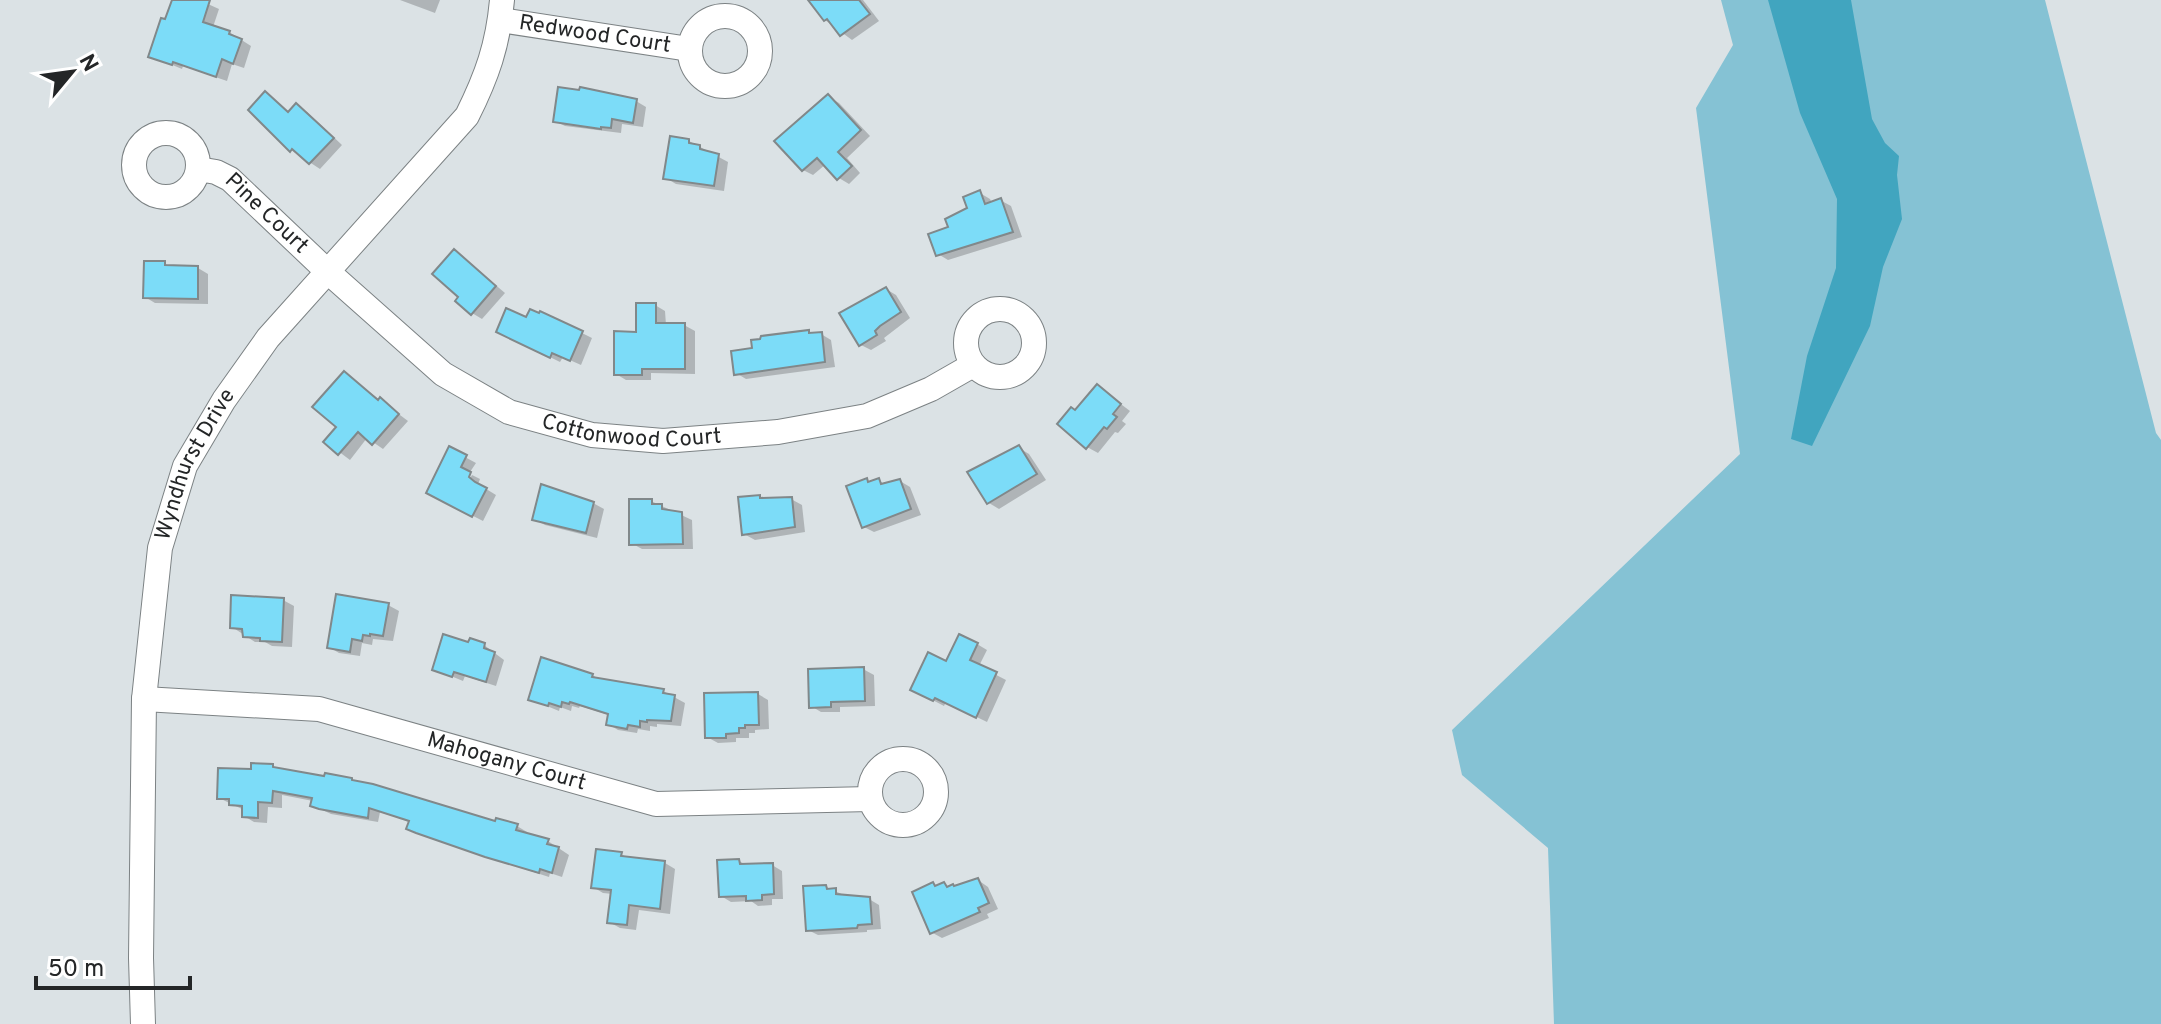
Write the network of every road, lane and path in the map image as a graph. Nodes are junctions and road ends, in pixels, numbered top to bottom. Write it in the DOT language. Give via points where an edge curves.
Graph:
graph roads {
  1 [pos="501,10"];
  2 [pos="689,49"];
  3 [pos="198,169"];
  4 [pos="327,271"];
  5 [pos="973,365"];
  6 [pos="144,699"];
  7 [pos="870,799"];
  8 [pos="143,1024"];
  1 -- 2 [label="street, Redwood Court"];
  1 -- 4 [label="street, Wyndhurst Drive" via="487,75 467,116"];
  3 -- 4 [label="street, Pine Court" via="230,179"];
  4 -- 5 [label="street, Cottonwood Court" via="443,374 509,412 592,435 663,441 837,422 867,416"];
  4 -- 6 [label="street, Wyndhurst Drive" via="268,338 185,466 160,548"];
  6 -- 7 [label="street, Mahogany Court" via="319,709 656,804"];
  6 -- 8 [label="street, Wyndhurst Drive"];
}
